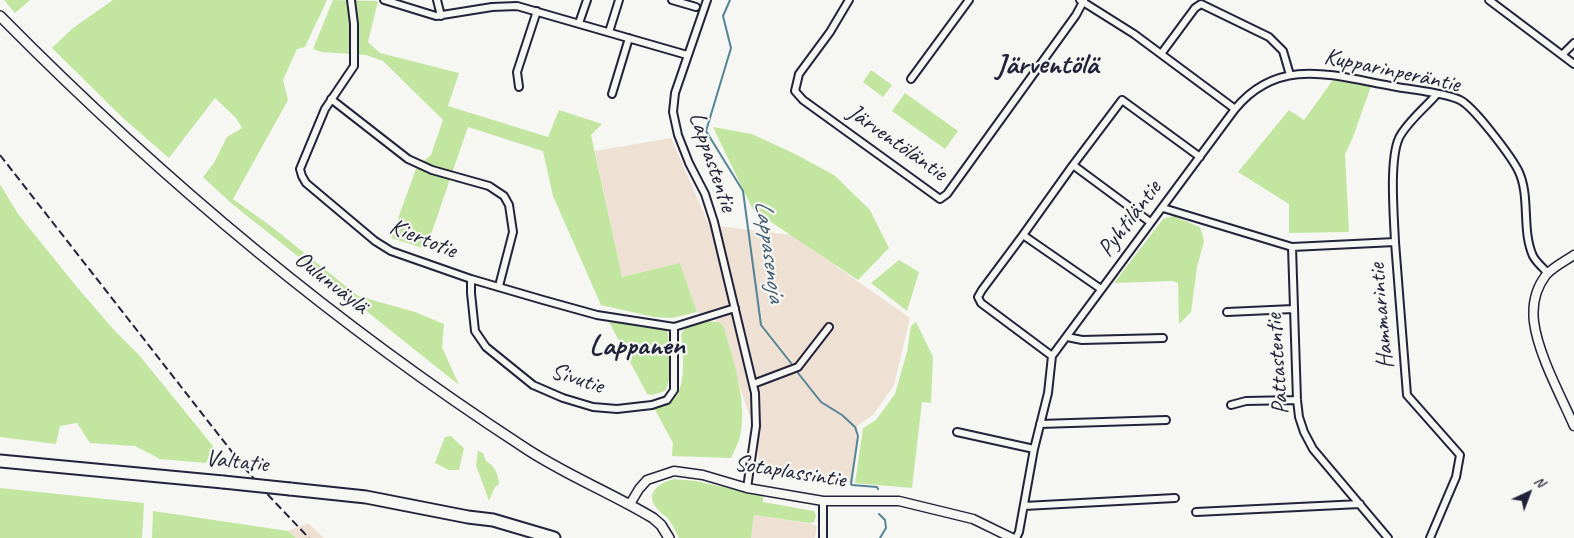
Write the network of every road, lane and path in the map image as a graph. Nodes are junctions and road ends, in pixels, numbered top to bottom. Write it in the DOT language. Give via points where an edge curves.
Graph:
graph roads {
  1 [pos="351,0"];
  2 [pos="384,0"];
  3 [pos="437,0"];
  4 [pos="587,0"];
  5 [pos="619,0"];
  6 [pos="672,0"];
  7 [pos="708,0"];
  8 [pos="849,0"];
  9 [pos="969,0"];
  10 [pos="1489,0"];
  11 [pos="1082,1"];
  12 [pos="518,3"];
  13 [pos="696,7"];
  14 [pos="537,11"];
  15 [pos="0,16"];
  16 [pos="441,16"];
  17 [pos="580,23"];
  18 [pos="609,32"];
  19 [pos="629,38"];
  20 [pos="1574,43"];
  21 [pos="1161,54"];
  22 [pos="687,55"];
  23 [pos="1562,55"];
  24 [pos="1574,64"];
  25 [pos="1290,75"];
  26 [pos="911,79"];
  27 [pos="519,87"];
  28 [pos="612,94"];
  29 [pos="1437,94"];
  30 [pos="331,100"];
  31 [pos="1235,109"];
  32 [pos="1200,157"];
  33 [pos="1073,165"];
  34 [pos="1163,208"];
  35 [pos="1150,222"];
  36 [pos="1023,234"];
  37 [pos="1394,242"];
  38 [pos="1292,247"];
  39 [pos="1574,255"];
  40 [pos="1548,273"];
  41 [pos="471,279"];
  42 [pos="499,286"];
  43 [pos="1101,289"];
  44 [pos="735,308"];
  45 [pos="1293,309"];
  46 [pos="1227,312"];
  47 [pos="674,327"];
  48 [pos="829,327"];
  49 [pos="1067,337"];
  50 [pos="1163,338"];
  51 [pos="1052,356"];
  52 [pos="753,384"];
  53 [pos="1297,400"];
  54 [pos="1231,405"];
  55 [pos="1166,420"];
  56 [pos="1040,424"];
  57 [pos="1574,426"];
  58 [pos="957,432"];
  59 [pos="1034,449"];
  60 [pos="0,461"];
  61 [pos="747,488"];
  62 [pos="1175,498"];
  63 [pos="823,501"];
  64 [pos="630,504"];
  65 [pos="1360,504"];
  66 [pos="1024,506"];
  67 [pos="1196,512"];
  68 [pos="468,517"];
  69 [pos="527,538"];
  70 [pos="554,538"];
  71 [pos="669,538"];
  72 [pos="823,538"];
  73 [pos="1012,538"];
  74 [pos="1016,538"];
  75 [pos="1388,538"];
  76 [pos="1430,538"];
  1 -- 30 [label="street, Kiertotie" via="354,66"];
  2 -- 16 [label="street"];
  3 -- 16 [label="street"];
  4 -- 17 [label="street"];
  5 -- 18 [label="street"];
  6 -- 13 [label="street"];
  7 -- 22 [label="street, Lappastentie"];
  8 -- 11 [label="street, Järventöläntie" via="799,74 795,90 803,100 940,199 947,194 1079,11"];
  9 -- 26 [label="street"];
  10 -- 23 [label="street"];
  11 -- 21 [label="street"];
  12 -- 14 [label="street"];
  12 -- 16 [label="street"];
  14 -- 17 [label="street"];
  14 -- 27 [label="street" via="517,72"];
  15 -- 64 [label="main road, Oulunväylä" via="95,109 188,192 364,335 524,448"];
  17 -- 18 [label="street"];
  18 -- 19 [label="street"];
  19 -- 22 [label="street"];
  19 -- 28 [label="street"];
  20 -- 23 [label="street"];
  21 -- 25 [label="street" via="1201,4 1269,37 1282,51"];
  21 -- 31 [label="street"];
  22 -- 44 [label="street, Lappastentie" via="674,93 678,135 705,194"];
  23 -- 24 [label="street"];
  25 -- 29 [label="street, Kupparinperäntie" via="1335,76"];
  25 -- 31 [label="street, Kupparinperäntie" via="1268,81 1244,98"];
  29 -- 37 [label="street" via="1399,138 1395,150"];
  29 -- 40 [label="street, Kupparinperäntie" via="1461,100 1479,117 1518,170 1530,245 1534,257"];
  30 -- 41 [label="street, Kiertotie" via="300,169 306,183 383,247"];
  30 -- 42 [label="street" via="408,159 432,170 489,186 504,196 509,205 513,232"];
  31 -- 32 [label="street, Pyhtiläntie"];
  32 -- 33 [label="street" via="1122,100"];
  32 -- 34 [label="street, Pyhtiläntie"];
  33 -- 35 [label="street"];
  33 -- 36 [label="street"];
  34 -- 35 [label="street, Pyhtiläntie"];
  34 -- 38 [label="street, Hammarintie"];
  35 -- 43 [label="street, Pyhtiläntie"];
  36 -- 43 [label="street"];
  36 -- 51 [label="street" via="978,297 981,303"];
  37 -- 38 [label="street, Hammarintie"];
  37 -- 76 [label="street, Hammarintie" via="1407,395 1460,455 1456,477"];
  38 -- 45 [label="street, Pattastentie"];
  39 -- 40 [label="street"];
  40 -- 57 [label="street" via="1535,299 1534,322 1542,352"];
  41 -- 42 [label="street, Kiertotie"];
  41 -- 47 [label="street, Sivutie" via="475,330 486,347 533,384 593,407 617,410 667,400 674,390"];
  42 -- 47 [label="street, Kiertotie" via="598,316"];
  43 -- 49 [label="street, Pyhtiläntie"];
  44 -- 47 [label="street, Kiertotie"];
  44 -- 52 [label="street, Lappastentie"];
  45 -- 46 [label="street"];
  45 -- 53 [label="street, Pattastentie"];
  48 -- 52 [label="street" via="798,366"];
  49 -- 50 [label="street" via="1082,340"];
  49 -- 51 [label="street, Pyhtiläntie"];
  51 -- 56 [label="street"];
  52 -- 61 [label="street, Lappastentie" via="756,426"];
  53 -- 54 [label="street" via="1246,401"];
  53 -- 65 [label="street, Pattastentie" via="1299,417 1313,450"];
  55 -- 56 [label="street"];
  56 -- 59 [label="street"];
  58 -- 59 [label="street"];
  59 -- 66 [label="street"];
  60 -- 68 [label="highway, Valtatie, bridge" via="382,500"];
  61 -- 63 [label="street, Sotaplassintie"];
  61 -- 64 [label="street, Sotaplassintie" via="703,475 674,471 647,480"];
  62 -- 66 [label="street"];
  63 -- 72 [label="street"];
  63 -- 73 [label="street, Sotaplassintie" via="899,501 925,506 972,518"];
  64 -- 71 [label="main road, Oulunväylä" via="653,518"];
  65 -- 67 [label="street"];
  65 -- 75 [label="street, Pattastentie"];
  66 -- 74 [label="street"];
  68 -- 69 [label="highway, Valtatie"];
  68 -- 70 [label="highway, Valtatie" via="493,520"];
}
